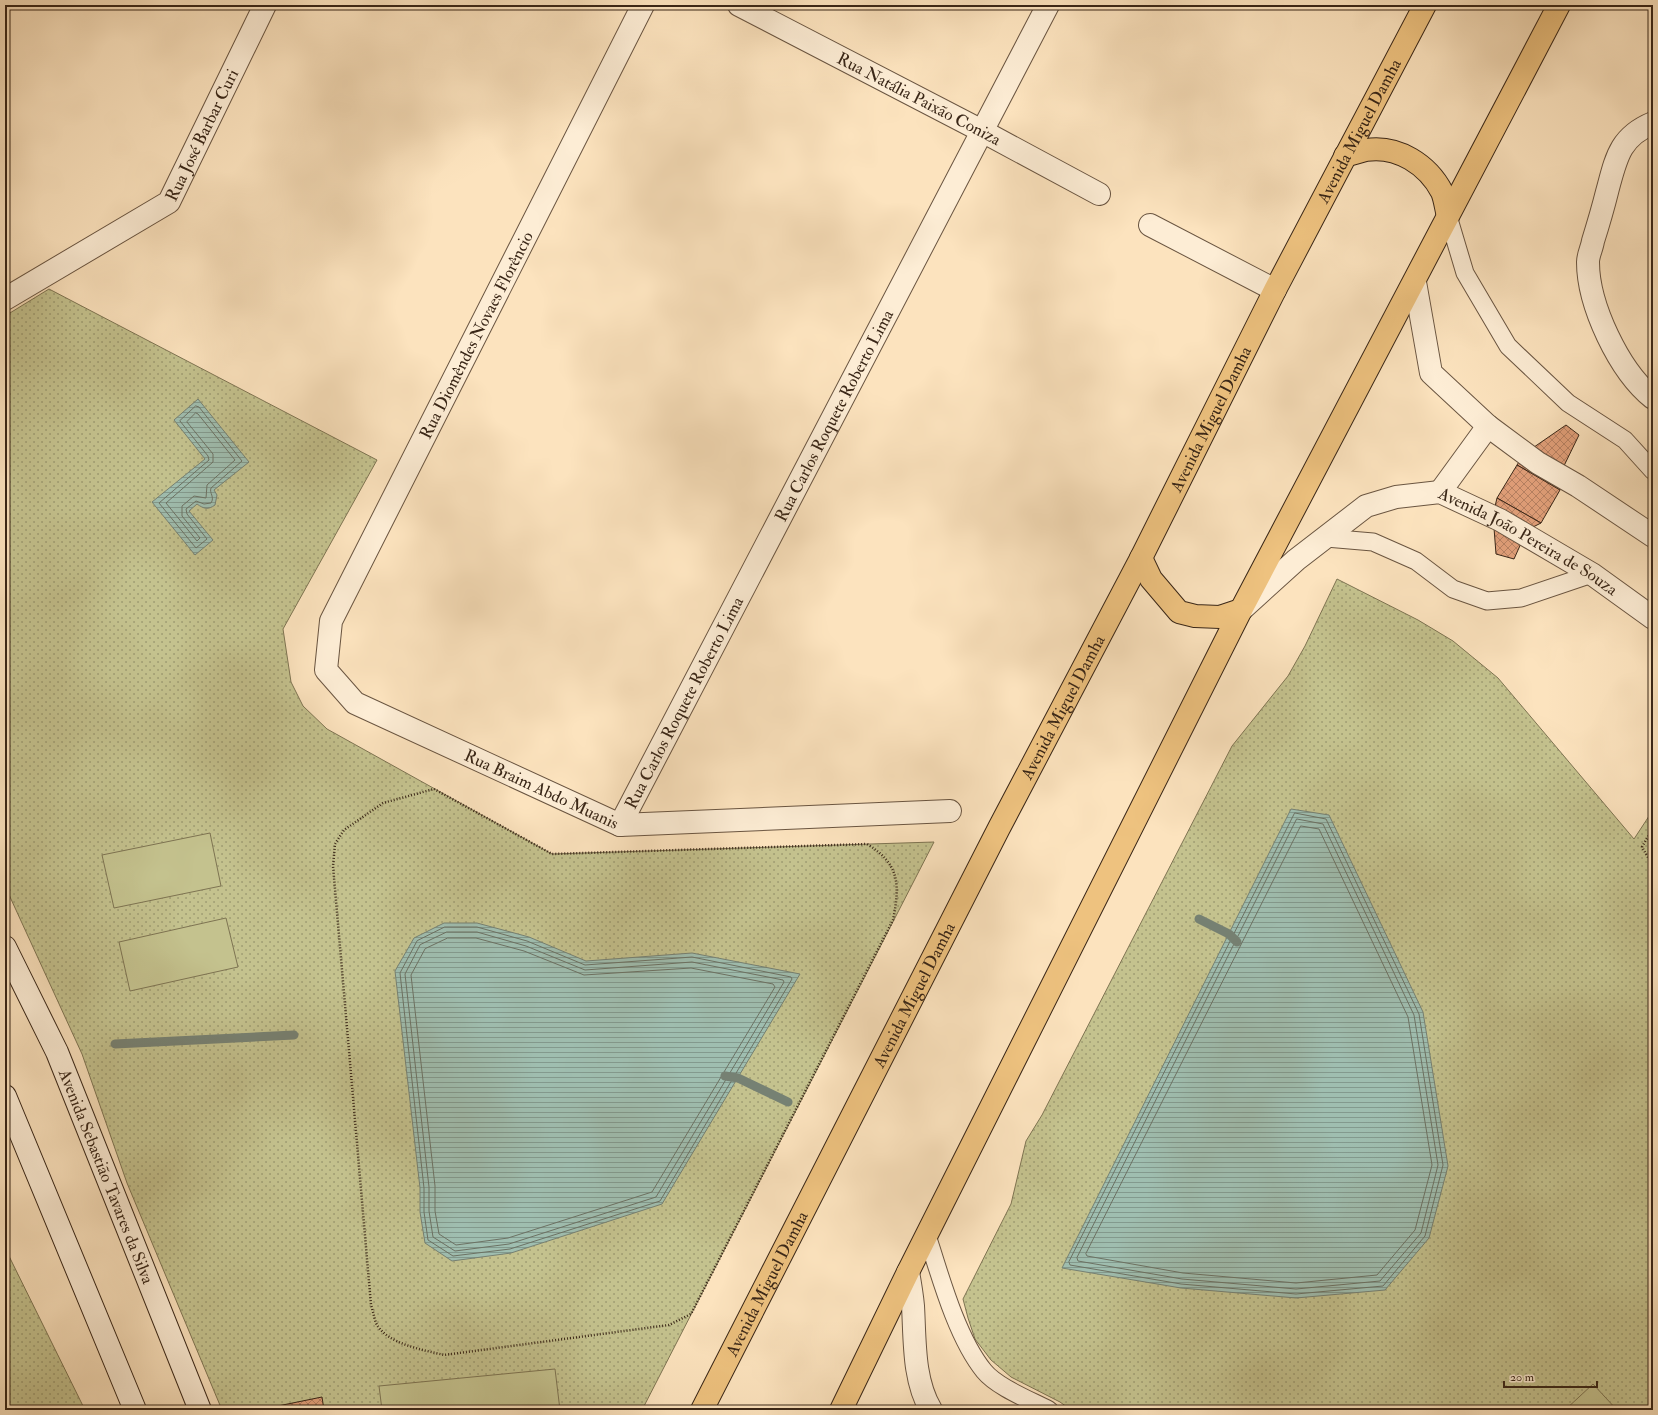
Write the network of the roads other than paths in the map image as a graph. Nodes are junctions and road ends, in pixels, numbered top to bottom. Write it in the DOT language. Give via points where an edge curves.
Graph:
graph roads {
  1 [pos="265,5"];
  2 [pos="643,5"];
  3 [pos="739,5"];
  4 [pos="1048,5"];
  5 [pos="1425,5"];
  6 [pos="1559,5"];
  7 [pos="1653,123"];
  8 [pos="982,131"];
  9 [pos="1345,156"];
  10 [pos="1099,194"];
  11 [pos="1448,216"];
  12 [pos="1150,225"];
  13 [pos="1415,282"];
  14 [pos="1275,290"];
  15 [pos="5,299"];
  16 [pos="1653,398"];
  17 [pos="1488,426"];
  18 [pos="1653,471"];
  19 [pos="1440,492"];
  20 [pos="1653,536"];
  21 [pos="1326,538"];
  22 [pos="1141,558"];
  23 [pos="1592,574"];
  24 [pos="1242,610"];
  25 [pos="1653,618"];
  26 [pos="326,670"];
  27 [pos="950,811"];
  28 [pos="620,826"];
  29 [pos="5,947"];
  30 [pos="5,1096"];
  31 [pos="927,1235"];
  32 [pos="908,1272"];
  33 [pos="135,1410"];
  34 [pos="200,1410"];
  35 [pos="702,1410"];
  36 [pos="841,1410"];
  37 [pos="931,1410"];
  38 [pos="1049,1410"];
  1 -- 15 [label="street, Rua José Barbar Curi" via="169,202"];
  2 -- 26 [label="street, Rua Diomêndes Novaes Florêncio" via="331,621"];
  3 -- 8 [label="street, Rua Natália Paixão Coniza"];
  4 -- 8 [label="street, Rua Carlos Roquete Roberto Lima"];
  5 -- 9 [label="main road, Avenida Miguel Damha"];
  6 -- 11 [label="main road"];
  7 -- 16 [label="street" via="1640,128 1623,144 1615,160 1588,261 1598,311 1612,346"];
  8 -- 10 [label="street, Rua Natália Paixão Coniza"];
  8 -- 28 [label="street, Rua Carlos Roquete Roberto Lima"];
  9 -- 11 [label="main road" via="1367,150 1390,151 1412,159 1430,174 1442,194"];
  9 -- 14 [label="main road, Avenida Miguel Damha"];
  11 -- 13 [label="main road"];
  11 -- 18 [label="lane" via="1465,273 1508,346 1568,403 1625,440"];
  12 -- 14 [label="street"];
  13 -- 17 [label="street" via="1431,373"];
  13 -- 24 [label="main road"];
  14 -- 22 [label="main road, Avenida Miguel Damha"];
  17 -- 19 [label="street"];
  17 -- 20 [label="street" via="1538,463 1578,486"];
  19 -- 21 [label="street, Avenida João Pereira de Souza" via="1396,497 1366,506"];
  19 -- 23 [label="street, Avenida João Pereira de Souza" via="1500,520"];
  21 -- 23 [label="lane" via="1373,542 1416,561 1453,589 1487,601 1521,598"];
  21 -- 24 [label="street, Avenida João Pereira de Souza" via="1296,560"];
  22 -- 24 [label="main road" via="1151,579 1179,612 1195,616 1220,617"];
  22 -- 35 [label="main road, Avenida Miguel Damha"];
  23 -- 25 [label="street, Avenida João Pereira de Souza"];
  24 -- 31 [label="main road"];
  26 -- 28 [label="street, Rua Braim Abdo Muanis" via="355,703"];
  27 -- 28 [label="street, Rua Braim Abdo Muanis"];
  29 -- 34 [label="street, Avenida Sebastião Tavares da Silva" via="58,1052"];
  30 -- 33 [label="street"];
  31 -- 32 [label="main road"];
  31 -- 38 [label="lane" via="946,1296 968,1345 984,1371 1008,1390"];
  32 -- 36 [label="main road"];
  32 -- 37 [label="street" via="920,1380"];
}
